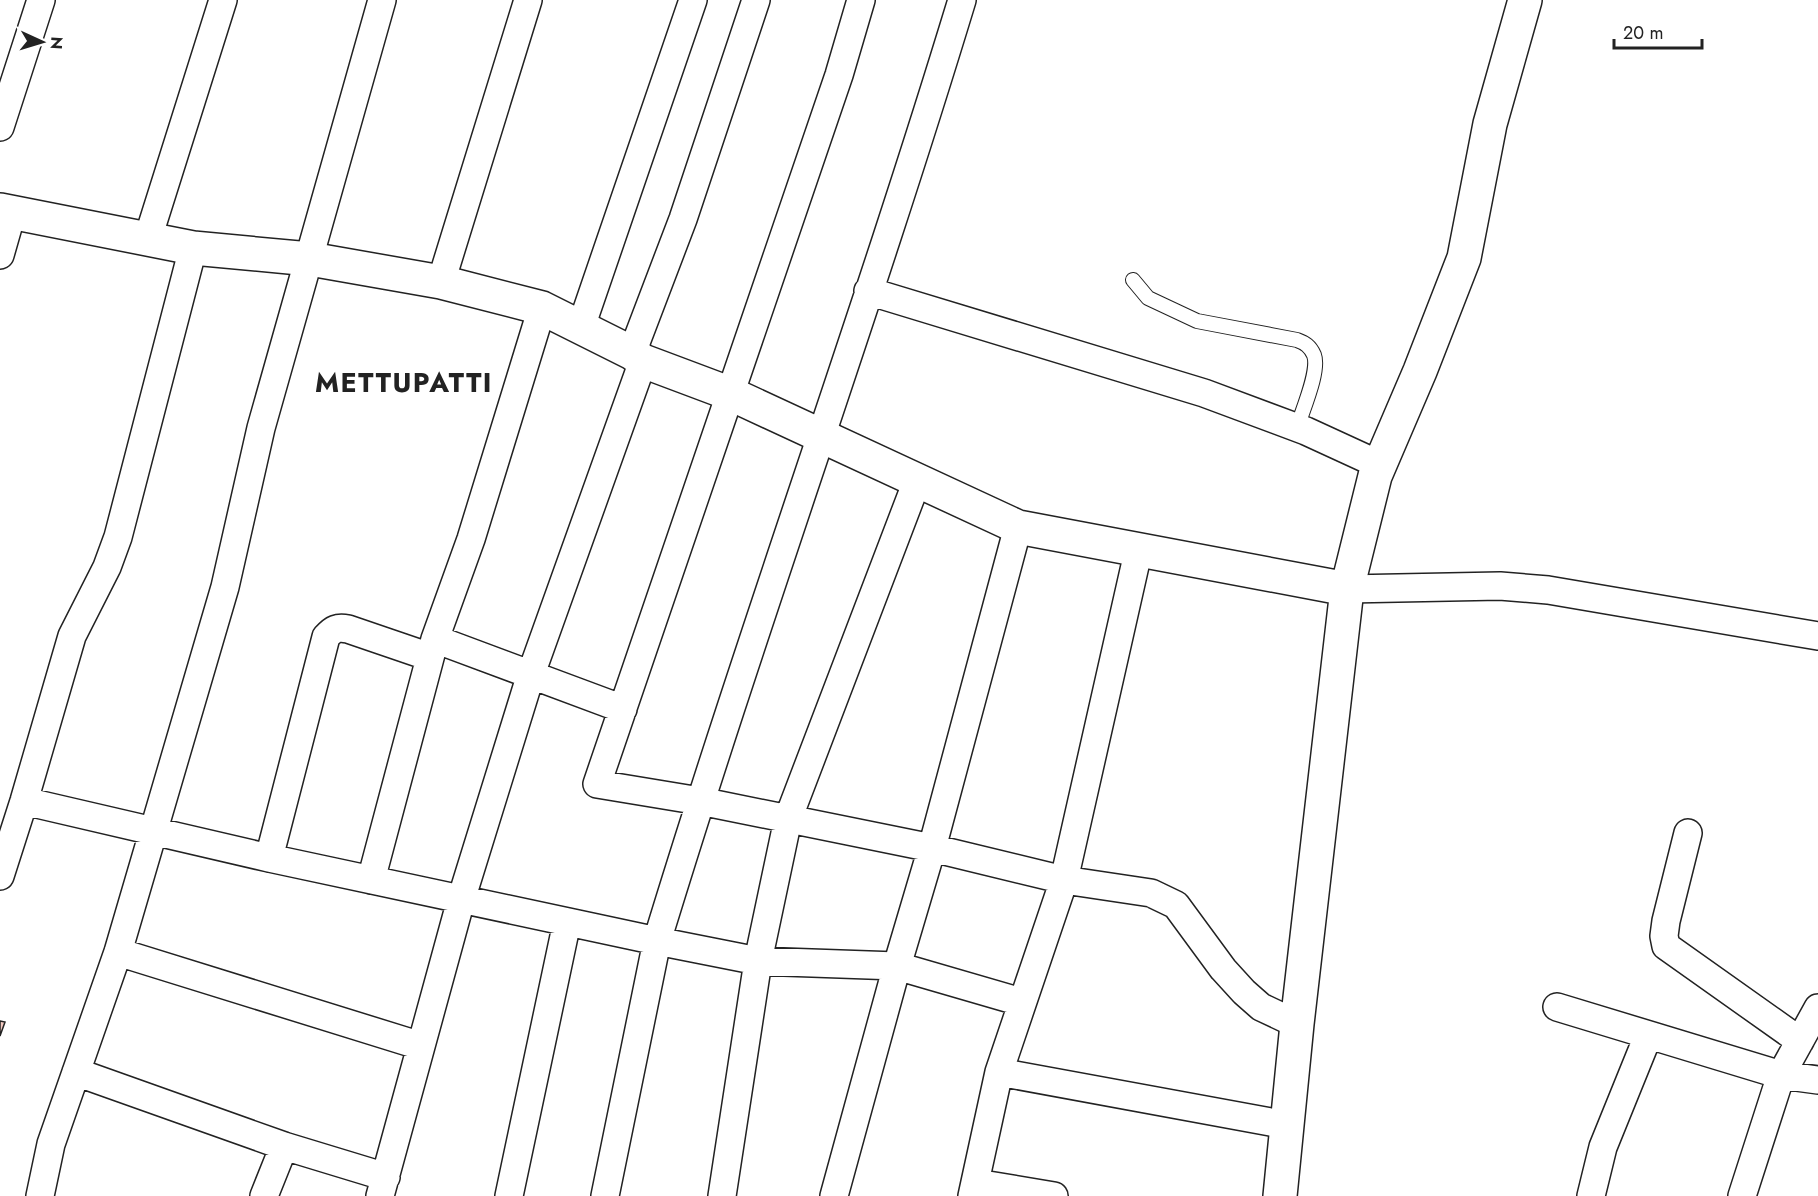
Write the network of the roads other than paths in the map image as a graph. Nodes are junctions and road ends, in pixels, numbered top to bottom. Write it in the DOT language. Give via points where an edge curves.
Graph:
graph roads {
  1 [pos="41,0"];
  2 [pos="223,0"];
  3 [pos="382,0"];
  4 [pos="528,0"];
  5 [pos="693,0"];
  6 [pos="756,0"];
  7 [pos="861,0"];
  8 [pos="962,0"];
  9 [pos="1525,0"];
  10 [pos="0,127"];
  11 [pos="6,212"];
  12 [pos="148,238"];
  13 [pos="193,248"];
  14 [pos="0,255"];
  15 [pos="310,259"];
  16 [pos="1133,280"];
  17 [pos="441,282"];
  18 [pos="868,291"];
  19 [pos="542,308"];
  20 [pos="581,327"];
  21 [pos="638,357"];
  22 [pos="730,394"];
  23 [pos="1297,428"];
  24 [pos="820,435"];
  25 [pos="1380,465"];
  26 [pos="917,481"];
  27 [pos="1018,527"];
  28 [pos="1139,548"];
  29 [pos="1347,589"];
  30 [pos="1818,636"];
  31 [pos="432,648"];
  32 [pos="531,674"];
  33 [pos="623,709"];
  34 [pos="24,801"];
  35 [pos="699,801"];
  36 [pos="788,819"];
  37 [pos="154,832"];
  38 [pos="1688,833"];
  39 [pos="932,848"];
  40 [pos="269,858"];
  41 [pos="0,876"];
  42 [pos="370,880"];
  43 [pos="1064,880"];
  44 [pos="461,900"];
  45 [pos="567,922"];
  46 [pos="657,941"];
  47 [pos="118,952"];
  48 [pos="758,961"];
  49 [pos="897,966"];
  50 [pos="1021,1002"];
  51 [pos="1557,1007"];
  52 [pos="1818,1008"];
  53 [pos="1297,1024"];
  54 [pos="1648,1036"];
  55 [pos="1800,1041"];
  56 [pos="422,1046"];
  57 [pos="76,1072"];
  58 [pos="999,1072"];
  59 [pos="1782,1075"];
  60 [pos="1818,1080"];
  61 [pos="1287,1125"];
  62 [pos="284,1146"];
  63 [pos="383,1186"];
  64 [pos="974,1189"];
  65 [pos="40,1196"];
  66 [pos="264,1196"];
  67 [pos="509,1196"];
  68 [pos="605,1196"];
  69 [pos="722,1196"];
  70 [pos="834,1196"];
  71 [pos="1054,1196"];
  72 [pos="1280,1196"];
  73 [pos="1591,1196"];
  74 [pos="1742,1196"];
  1 -- 10 [label="street"];
  2 -- 12 [label="street"];
  3 -- 15 [label="street"];
  4 -- 17 [label="street"];
  5 -- 20 [label="street"];
  6 -- 21 [label="street"];
  7 -- 22 [label="street"];
  8 -- 18 [label="street"];
  9 -- 25 [label="street" via="1490,124 1464,258"];
  11 -- 12 [label="street"];
  11 -- 14 [label="street"];
  12 -- 13 [label="street"];
  13 -- 15 [label="street"];
  13 -- 34 [label="street" via="118,537 72,636"];
  15 -- 17 [label="street"];
  15 -- 37 [label="street" via="261,428 225,587"];
  16 -- 23 [label="lane" via="1148,298 1197,321 1308,345 1315,368"];
  17 -- 19 [label="street"];
  18 -- 23 [label="street" via="1204,393"];
  18 -- 24 [label="street"];
  19 -- 20 [label="street"];
  19 -- 31 [label="street" via="471,539"];
  20 -- 21 [label="street"];
  21 -- 22 [label="street"];
  21 -- 32 [label="street"];
  22 -- 24 [label="street"];
  22 -- 33 [label="street"];
  23 -- 25 [label="street"];
  24 -- 26 [label="street"];
  24 -- 35 [label="street"];
  25 -- 29 [label="street"];
  26 -- 27 [label="street"];
  26 -- 36 [label="street"];
  27 -- 28 [label="street"];
  27 -- 39 [label="street"];
  28 -- 29 [label="street"];
  28 -- 43 [label="street"];
  29 -- 30 [label="street" via="1500,586 1548,590"];
  29 -- 53 [label="street"];
  31 -- 32 [label="street"];
  31 -- 40 [label="street" via="339,628 326,637"];
  31 -- 42 [label="street"];
  32 -- 33 [label="street"];
  32 -- 44 [label="street"];
  33 -- 35 [label="street" via="597,784"];
  34 -- 37 [label="street"];
  34 -- 41 [label="street"];
  35 -- 36 [label="street"];
  35 -- 46 [label="street"];
  36 -- 39 [label="street"];
  36 -- 48 [label="street"];
  37 -- 40 [label="street"];
  37 -- 47 [label="street"];
  38 -- 55 [label="street" via="1666,921 1666,946"];
  39 -- 43 [label="street"];
  39 -- 49 [label="street"];
  40 -- 42 [label="street"];
  42 -- 44 [label="street"];
  43 -- 50 [label="street"];
  43 -- 53 [label="street" via="1150,893 1176,905 1244,992 1261,1006"];
  44 -- 45 [label="street"];
  44 -- 56 [label="street"];
  45 -- 46 [label="street"];
  45 -- 67 [label="street"];
  46 -- 48 [label="street"];
  46 -- 68 [label="street"];
  47 -- 56 [label="street"];
  47 -- 57 [label="street"];
  48 -- 49 [label="street"];
  48 -- 69 [label="street"];
  49 -- 50 [label="street"];
  49 -- 70 [label="street"];
  50 -- 58 [label="street"];
  51 -- 54 [label="street"];
  52 -- 55 [label="street"];
  53 -- 61 [label="street"];
  54 -- 59 [label="street"];
  54 -- 73 [label="street" via="1603,1147"];
  55 -- 59 [label="street"];
  56 -- 63 [label="street"];
  57 -- 62 [label="street"];
  57 -- 65 [label="street" via="51,1144"];
  58 -- 61 [label="street"];
  58 -- 64 [label="street"];
  59 -- 60 [label="street"];
  59 -- 74 [label="street"];
  61 -- 72 [label="street"];
  62 -- 63 [label="street"];
  62 -- 66 [label="street"];
  64 -- 71 [label="street"];
}
